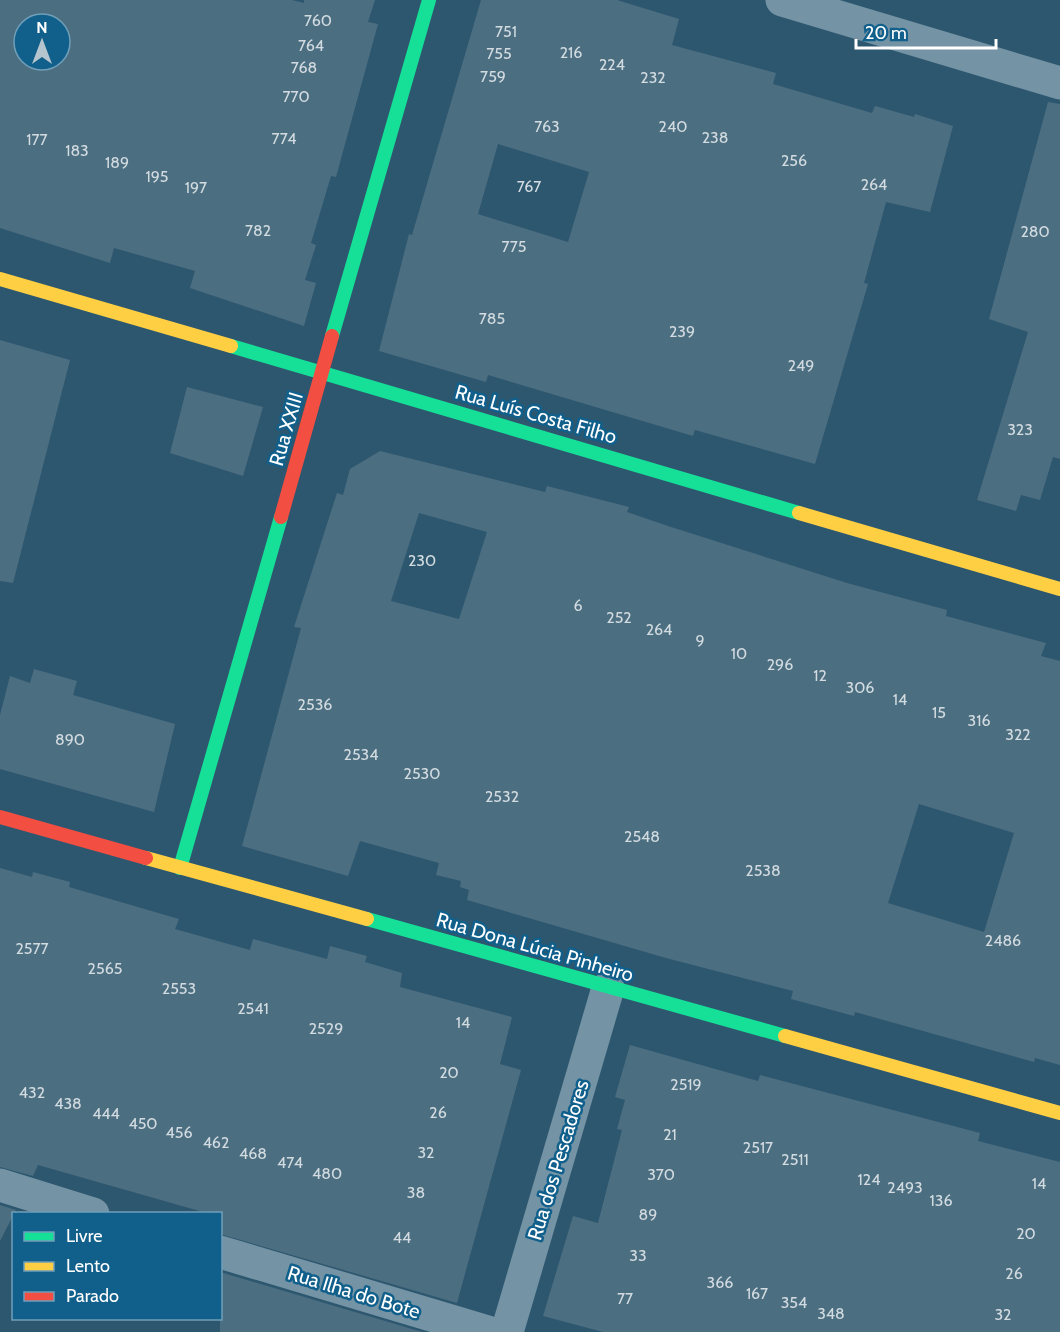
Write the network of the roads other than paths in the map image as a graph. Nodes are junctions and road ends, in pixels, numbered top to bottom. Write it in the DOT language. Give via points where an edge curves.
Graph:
graph roads {
  1 [pos="429,0"];
  2 [pos="782,0"];
  3 [pos="1060,83"];
  4 [pos="0,279"];
  5 [pos="323,372"];
  6 [pos="1060,589"];
  7 [pos="0,817"];
  8 [pos="180,868"];
  9 [pos="608,988"];
  10 [pos="1060,1113"];
  11 [pos="0,1185"];
  12 [pos="87,1212"];
  13 [pos="222,1253"];
  14 [pos="488,1332"];
  15 [pos="507,1332"];
  1 -- 5 [label="street, Rua XXIII"];
  2 -- 3 [label="street"];
  4 -- 5 [label="street, Rua Luís Costa Filho"];
  5 -- 6 [label="street, Rua Luís Costa Filho"];
  5 -- 8 [label="street, Rua XXIII"];
  7 -- 8 [label="street, Rua Dona Lúcia Pinheiro"];
  8 -- 9 [label="street, Rua Dona Lúcia Pinheiro"];
  9 -- 10 [label="street, Rua Dona Lúcia Pinheiro"];
  9 -- 15 [label="street, Rua dos Pescadores"];
  11 -- 12 [label="street"];
  13 -- 14 [label="street, Rua Ilha do Bote"];
}
